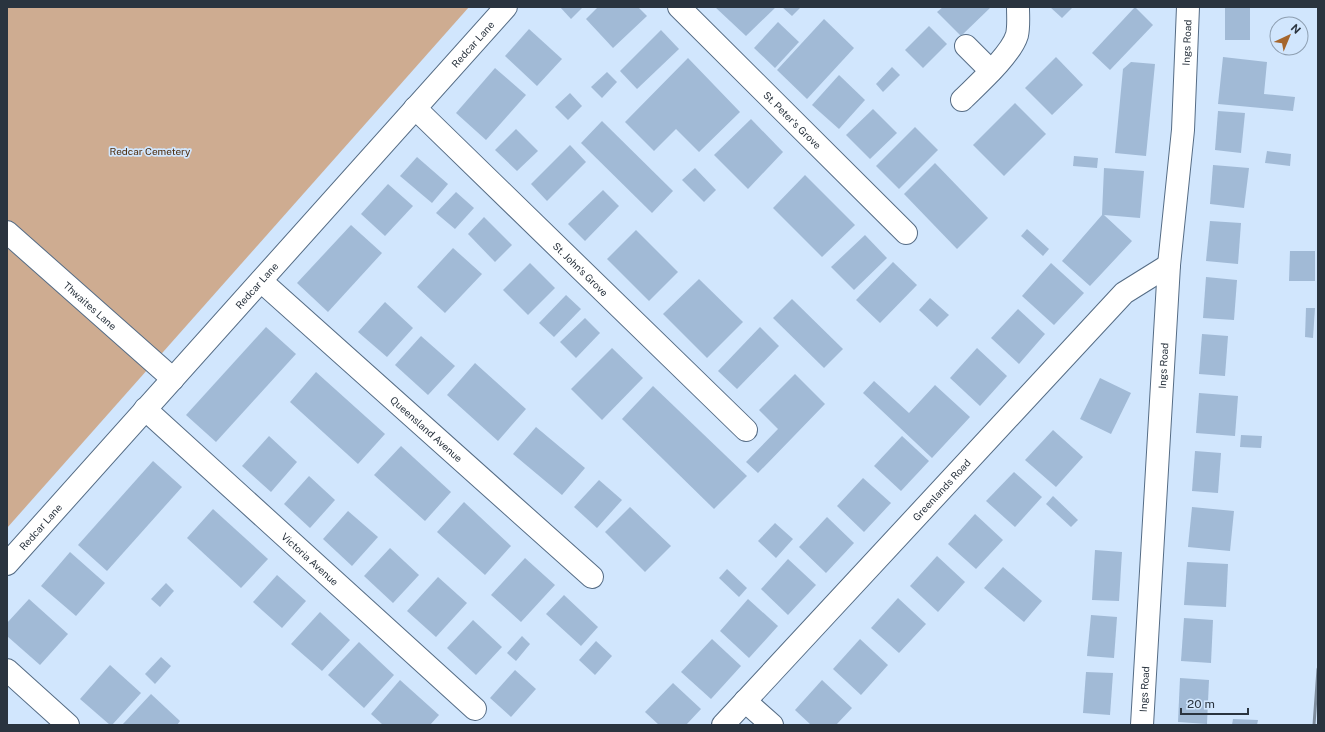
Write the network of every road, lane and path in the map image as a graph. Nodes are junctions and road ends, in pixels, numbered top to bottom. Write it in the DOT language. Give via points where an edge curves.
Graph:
graph roads {
  1 [pos="506,7"];
  2 [pos="679,7"];
  3 [pos="1018,7"];
  4 [pos="1188,7"];
  5 [pos="966,46"];
  6 [pos="991,71"];
  7 [pos="962,100"];
  8 [pos="415,108"];
  9 [pos="7,232"];
  10 [pos="906,233"];
  11 [pos="1169,265"];
  12 [pos="261,281"];
  13 [pos="172,379"];
  14 [pos="145,409"];
  15 [pos="746,430"];
  16 [pos="7,564"];
  17 [pos="592,578"];
  18 [pos="7,670"];
  19 [pos="745,701"];
  20 [pos="475,709"];
  21 [pos="68,725"];
  22 [pos="723,725"];
  23 [pos="772,725"];
  24 [pos="1142,725"];
  1 -- 8 [label="street, Redcar Lane"];
  2 -- 10 [label="street, St. Peter's Grove"];
  3 -- 6 [label="street" via="1017,36"];
  4 -- 11 [label="street, Ings Road" via="1183,130"];
  5 -- 6 [label="street"];
  6 -- 7 [label="street"];
  8 -- 12 [label="street, Redcar Lane"];
  8 -- 15 [label="street, St. John's Grove"];
  9 -- 13 [label="street, Thwaites Lane"];
  11 -- 19 [label="street, Greenlands Road" via="1124,293"];
  11 -- 24 [label="street, Ings Road"];
  12 -- 13 [label="street, Redcar Lane"];
  12 -- 17 [label="street, Queensland Avenue"];
  13 -- 14 [label="street, Redcar Lane"];
  14 -- 16 [label="street, Redcar Lane"];
  14 -- 20 [label="street, Victoria Avenue"];
  18 -- 21 [label="street"];
  19 -- 22 [label="street, Greenlands Road"];
  19 -- 23 [label="street"];
}
